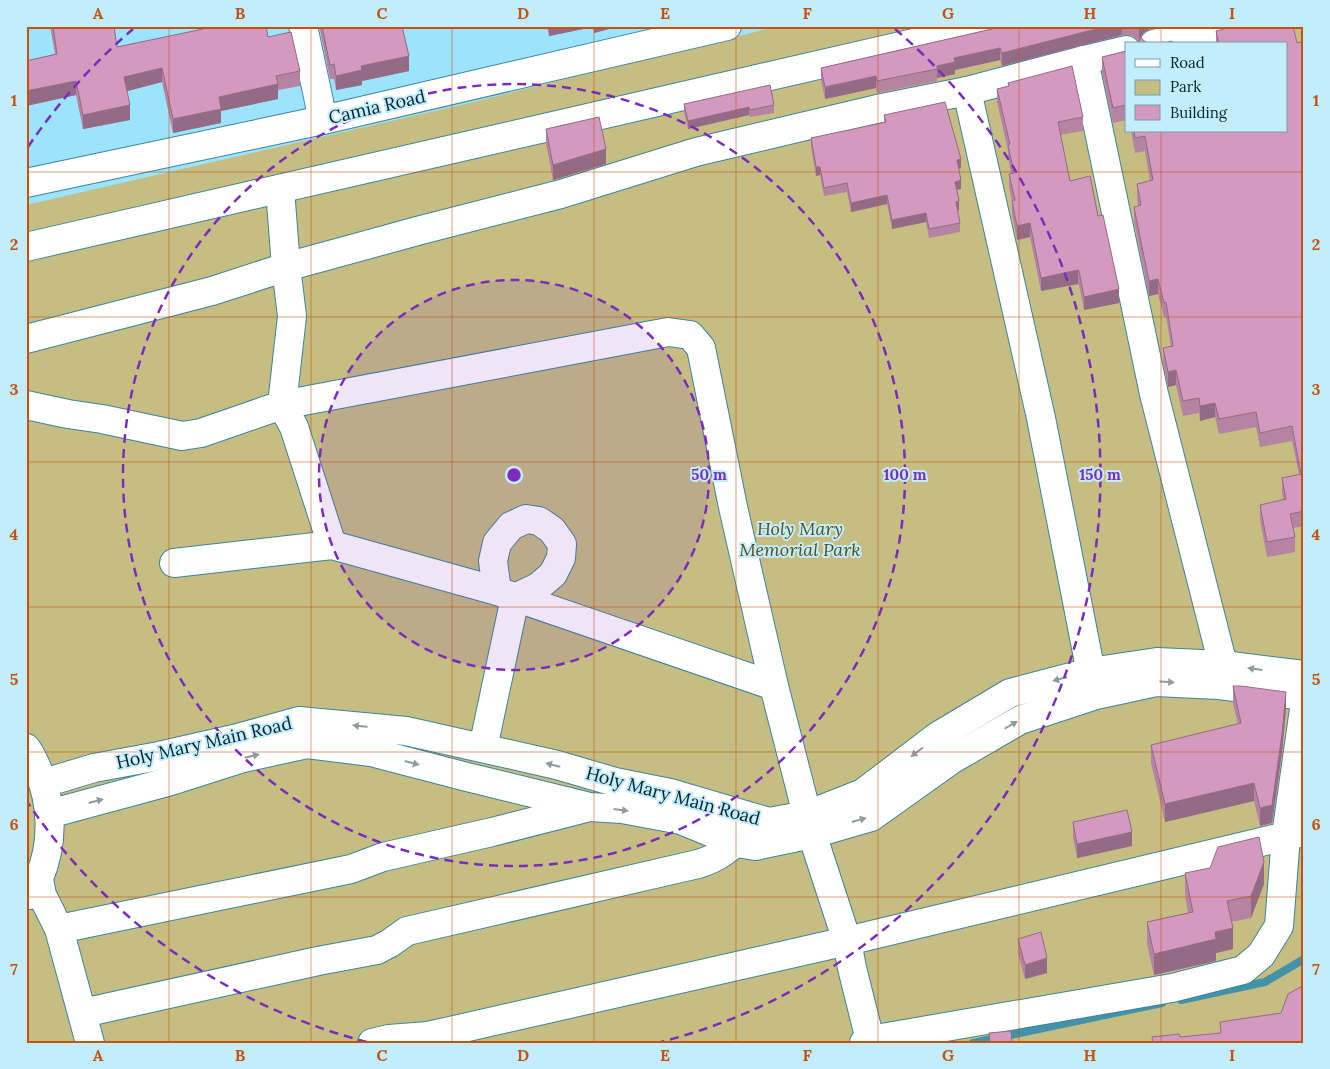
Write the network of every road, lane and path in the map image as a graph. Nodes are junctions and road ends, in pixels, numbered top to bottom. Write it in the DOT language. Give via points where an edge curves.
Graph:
graph roads {
  1 [pos="303,26"];
  2 [pos="727,26"];
  3 [pos="988,26"];
  4 [pos="1231,26"];
  5 [pos="1163,42"];
  6 [pos="1125,50"];
  7 [pos="1084,60"];
  8 [pos="967,91"];
  9 [pos="323,120"];
  10 [pos="26,183"];
  11 [pos="280,189"];
  12 [pos="26,247"];
  13 [pos="286,267"];
  14 [pos="26,338"];
  15 [pos="26,405"];
  16 [pos="282,405"];
  17 [pos="332,545"];
  18 [pos="174,563"];
  19 [pos="506,594"];
  20 [pos="1221,675"];
  21 [pos="1304,675"];
  22 [pos="1093,683"];
  23 [pos="774,686"];
  24 [pos="1304,696"];
  25 [pos="1304,709"];
  26 [pos="972,716"];
  27 [pos="986,740"];
  28 [pos="26,748"];
  29 [pos="483,748"];
  30 [pos="44,783"];
  31 [pos="590,807"];
  32 [pos="49,814"];
  33 [pos="754,818"];
  34 [pos="810,825"];
  35 [pos="1295,834"];
  36 [pos="737,842"];
  37 [pos="33,890"];
  38 [pos="59,929"];
  39 [pos="847,940"];
  40 [pos="83,1013"];
  41 [pos="429,1040"];
  42 [pos="867,1041"];
  43 [pos="90,1043"];
  44 [pos="372,1043"];
  1 -- 9 [label="street"];
  2 -- 9 [label="street, Camia Road"];
  3 -- 11 [label="street"];
  4 -- 5 [label="street"];
  6 -- 7 [label="street"];
  7 -- 8 [label="street"];
  7 -- 20 [label="street" via="1154,394"];
  8 -- 13 [label="street" via="696,152 560,194"];
  8 -- 22 [label="street" via="1040,418"];
  9 -- 10 [label="street, Camia Road"];
  11 -- 12 [label="street"];
  11 -- 13 [label="street"];
  13 -- 14 [label="street" via="212,291"];
  13 -- 16 [label="street" via="292,316"];
  15 -- 16 [label="street" via="182,436 201,433"];
  16 -- 17 [label="street" via="294,427"];
  16 -- 23 [label="street" via="668,332 690,335 701,348"];
  17 -- 18 [label="street"];
  17 -- 19 [label="street"];
  19 -- 23 [label="street"];
  19 -- 29 [label="street"];
  21 -- 20 [label="street, Holy Mary Main Road, one-way"];
  20 -- 22 [label="street, Holy Mary Main Road" via="1156,682"];
  20 -- 24 [label="street, Holy Mary Main Road"];
  22 -- 26 [label="street, Holy Mary Main Road, one-way" via="1010,693"];
  27 -- 22 [label="street, Holy Mary Main Road, one-way"];
  23 -- 34 [label="street"];
  25 -- 35 [label="street"];
  26 -- 27 [label="street"];
  26 -- 34 [label="street, Holy Mary Main Road, one-way" via="938,736 863,794"];
  34 -- 27 [label="street, Holy Mary Main Road, one-way" via="870,817 951,760"];
  28 -- 30 [label="street"];
  29 -- 30 [label="street, Holy Mary Main Road, one-way" via="406,731 299,721 234,739 94,768"];
  33 -- 29 [label="street, Holy Mary Main Road, one-way" via="670,793"];
  30 -- 32 [label="street"];
  32 -- 31 [label="street, Holy Mary Main Road, one-way" via="171,782 243,758 307,744 371,752"];
  31 -- 36 [label="street, Holy Mary Main Road, one-way" via="622,809 681,820"];
  31 -- 38 [label="street" via="383,857 351,869"];
  32 -- 37 [label="street" via="47,855"];
  33 -- 34 [label="street, Holy Mary Main Road"];
  33 -- 36 [label="street"];
  34 -- 36 [label="street, Holy Mary Main Road" via="755,846"];
  34 -- 39 [label="street"];
  35 -- 39 [label="street"];
  35 -- 42 [label="street" via="1279,926 1262,955 1243,970 1172,988"];
  36 -- 40 [label="street" via="712,860 407,931 377,950"];
  37 -- 38 [label="street" via="42,895"];
  38 -- 40 [label="street"];
  39 -- 41 [label="street"];
  39 -- 42 [label="street"];
  40 -- 43 [label="street"];
  41 -- 44 [label="street" via="388,1039"];
}
